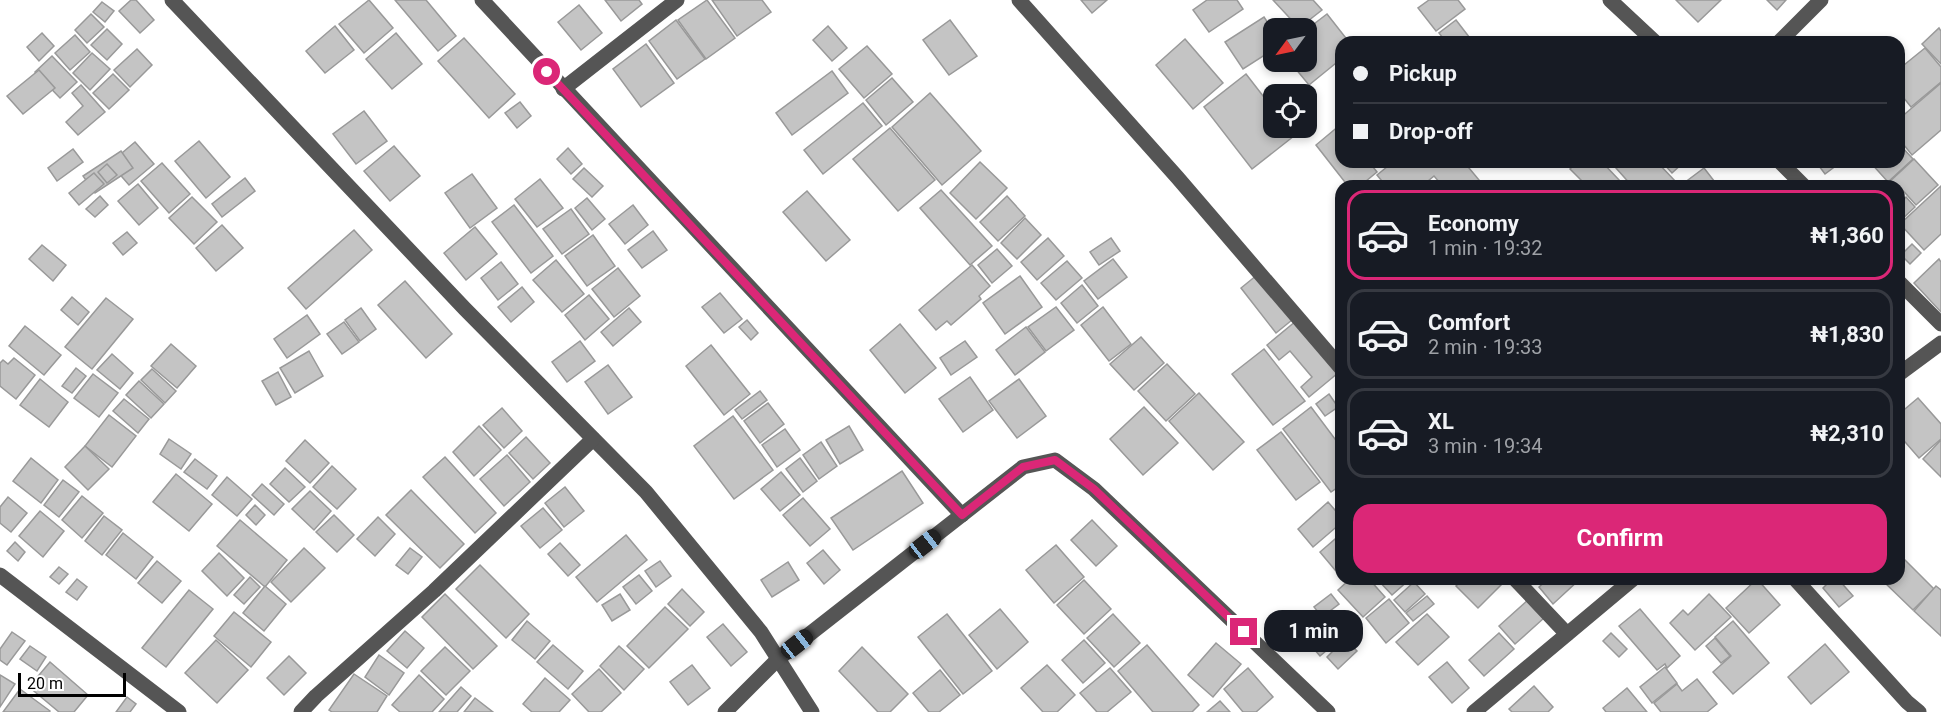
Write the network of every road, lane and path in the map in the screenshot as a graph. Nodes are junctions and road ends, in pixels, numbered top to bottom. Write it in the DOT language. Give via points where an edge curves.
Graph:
graph roads {
  1 [pos="172,0"];
  2 [pos="482,0"];
  3 [pos="677,0"];
  4 [pos="1019,0"];
  5 [pos="1610,0"];
  6 [pos="1821,0"];
  7 [pos="1649,36"];
  8 [pos="1785,36"];
  9 [pos="563,90"];
  10 [pos="1786,168"];
  11 [pos="1798,180"];
  12 [pos="1905,288"];
  13 [pos="1941,324"];
  14 [pos="1941,343"];
  15 [pos="1335,361"];
  16 [pos="1905,370"];
  17 [pos="593,439"];
  18 [pos="962,515"];
  19 [pos="0,575"];
  20 [pos="1521,585"];
  21 [pos="1626,585"];
  22 [pos="1800,585"];
  23 [pos="1568,634"];
  24 [pos="779,658"];
  25 [pos="179,712"];
  26 [pos="301,712"];
  27 [pos="725,712"];
  28 [pos="812,712"];
  29 [pos="1328,712"];
  30 [pos="1474,712"];
  31 [pos="1919,712"];
  1 -- 17 [label="street"];
  2 -- 9 [label="street"];
  3 -- 9 [label="street"];
  4 -- 15 [label="street"];
  5 -- 7 [label="street"];
  6 -- 8 [label="street"];
  9 -- 18 [label="street"];
  10 -- 11 [label="street"];
  12 -- 13 [label="street"];
  14 -- 16 [label="street"];
  17 -- 24 [label="street" via="646,492"];
  17 -- 26 [label="street"];
  18 -- 24 [label="street"];
  18 -- 29 [label="street" via="1023,467 1055,460 1094,489"];
  19 -- 25 [label="street"];
  20 -- 23 [label="street"];
  21 -- 23 [label="street"];
  22 -- 31 [label="street"];
  23 -- 30 [label="street"];
  24 -- 27 [label="street"];
  24 -- 28 [label="street"];
}
